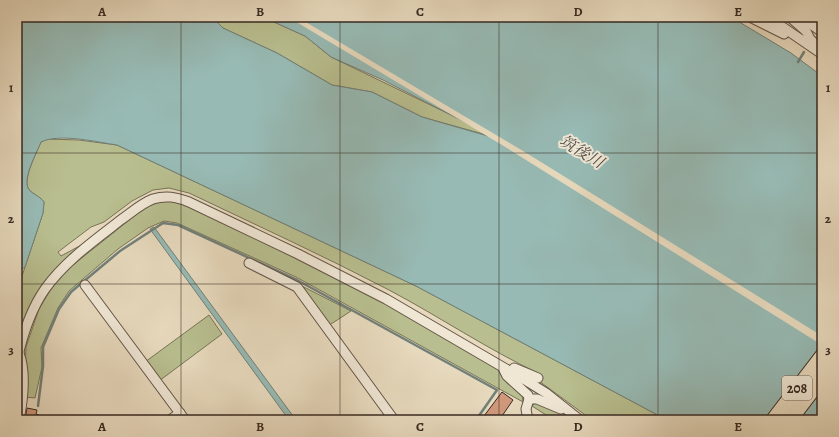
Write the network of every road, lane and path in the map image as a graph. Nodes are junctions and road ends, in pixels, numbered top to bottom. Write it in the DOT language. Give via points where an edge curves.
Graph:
graph roads {
  1 [pos="750,17"];
  2 [pos="768,17"];
  3 [pos="790,17"];
  4 [pos="801,17"];
  5 [pos="822,32"];
  6 [pos="791,33"];
  7 [pos="820,50"];
  8 [pos="249,263"];
  9 [pos="85,285"];
  10 [pos="18,356"];
  11 [pos="822,356"];
  12 [pos="503,367"];
  13 [pos="538,378"];
  14 [pos="822,378"];
  15 [pos="529,398"];
  16 [pos="567,410"];
  17 [pos="182,417"];
  18 [pos="19,420"];
  19 [pos="170,420"];
  20 [pos="394,420"];
  21 [pos="528,420"];
  22 [pos="580,420"];
  23 [pos="773,420"];
  24 [pos="790,420"];
  1 -- 6 [label="street" via="786,35"];
  2 -- 6 [label="street"];
  3 -- 7 [label="street" via="806,31"];
  4 -- 5 [label="street"];
  6 -- 7 [label="street"];
  8 -- 20 [label="street" via="297,287"];
  9 -- 17 [label="street"];
  10 -- 12 [label="street" via="37,304 58,273 97,238 138,208 151,200 175,197 298,254 392,303"];
  10 -- 18 [label="street" via="22,362 22,407"];
  11 -- 23 [label="highway, 208"];
  12 -- 13 [label="street" via="509,366"];
  12 -- 15 [label="street" via="507,376"];
  12 -- 16 [label="street" via="546,393"];
  14 -- 24 [label="highway, 208"];
  15 -- 16 [label="street"];
  15 -- 21 [label="street" via="526,409"];
  16 -- 22 [label="street"];
  17 -- 19 [label="street"];
}
